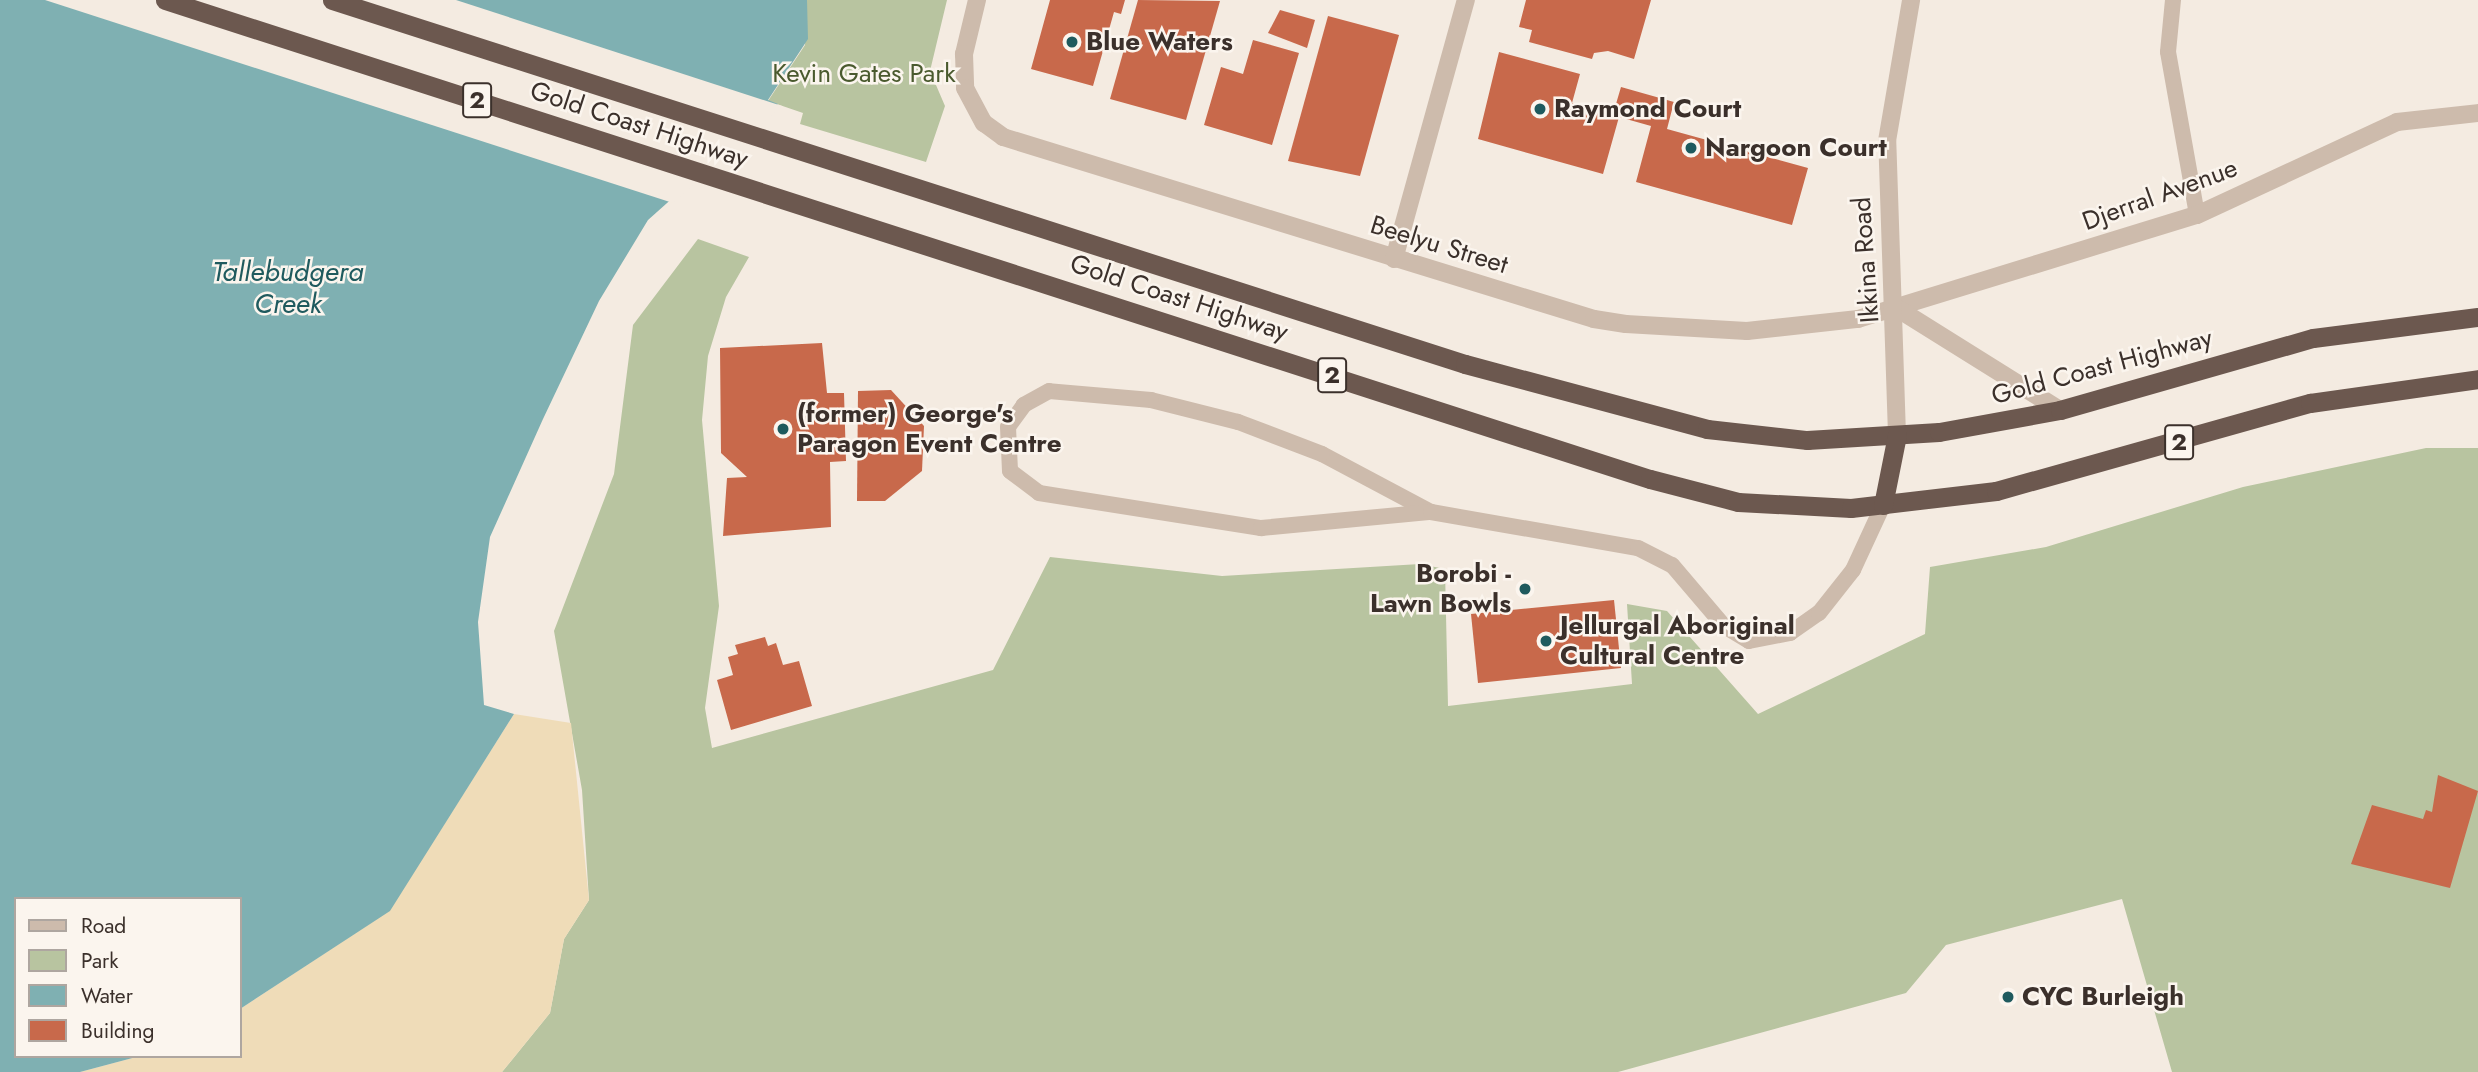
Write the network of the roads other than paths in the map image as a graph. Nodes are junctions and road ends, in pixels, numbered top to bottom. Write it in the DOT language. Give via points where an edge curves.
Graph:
graph roads {
  1 [pos="165,0"];
  2 [pos="332,0"];
  3 [pos="977,0"];
  4 [pos="1466,0"];
  5 [pos="1910,0"];
  6 [pos="2173,0"];
  7 [pos="2478,113"];
  8 [pos="2197,215"];
  9 [pos="1394,259"];
  10 [pos="1895,307"];
  11 [pos="2478,317"];
  12 [pos="2478,379"];
  13 [pos="2060,410"];
  14 [pos="1897,435"];
  15 [pos="1883,505"];
  16 [pos="1431,512"];
  1 -- 15 [label="highway, Gold Coast Highway / 2" via="1697,493 1775,507"];
  2 -- 14 [label="highway, Gold Coast Highway / 2" via="1642,417 1777,439"];
  3 -- 9 [label="street, Beelyu Street" via="962,71 984,123 1014,142"];
  4 -- 9 [label="street"];
  5 -- 10 [label="street, Ikkina Road" via="1887,141"];
  6 -- 8 [label="lane" via="2170,65"];
  7 -- 8 [label="street, Djerral Avenue" via="2397,122"];
  8 -- 10 [label="street, Djerral Avenue"];
  9 -- 10 [label="street, Beelyu Street" via="1626,324 1768,330 1858,319"];
  10 -- 13 [label="street"];
  10 -- 14 [label="street, Ikkina Road"];
  11 -- 13 [label="highway, Gold Coast Highway / 2" via="2313,338"];
  12 -- 15 [label="highway, Gold Coast Highway / 2" via="2310,403 2066,476"];
  13 -- 14 [label="highway, Gold Coast Highway / 2"];
  14 -- 15 [label="highway"];
  15 -- 16 [label="lane" via="1837,593 1806,623 1763,641 1734,635 1657,555"];
  16 -- 16 [label="lane" via="1261,528 1039,493 1010,471 1008,428 1024,405 1049,391 1151,400 1238,422 1311,449 1372,475"];
}
